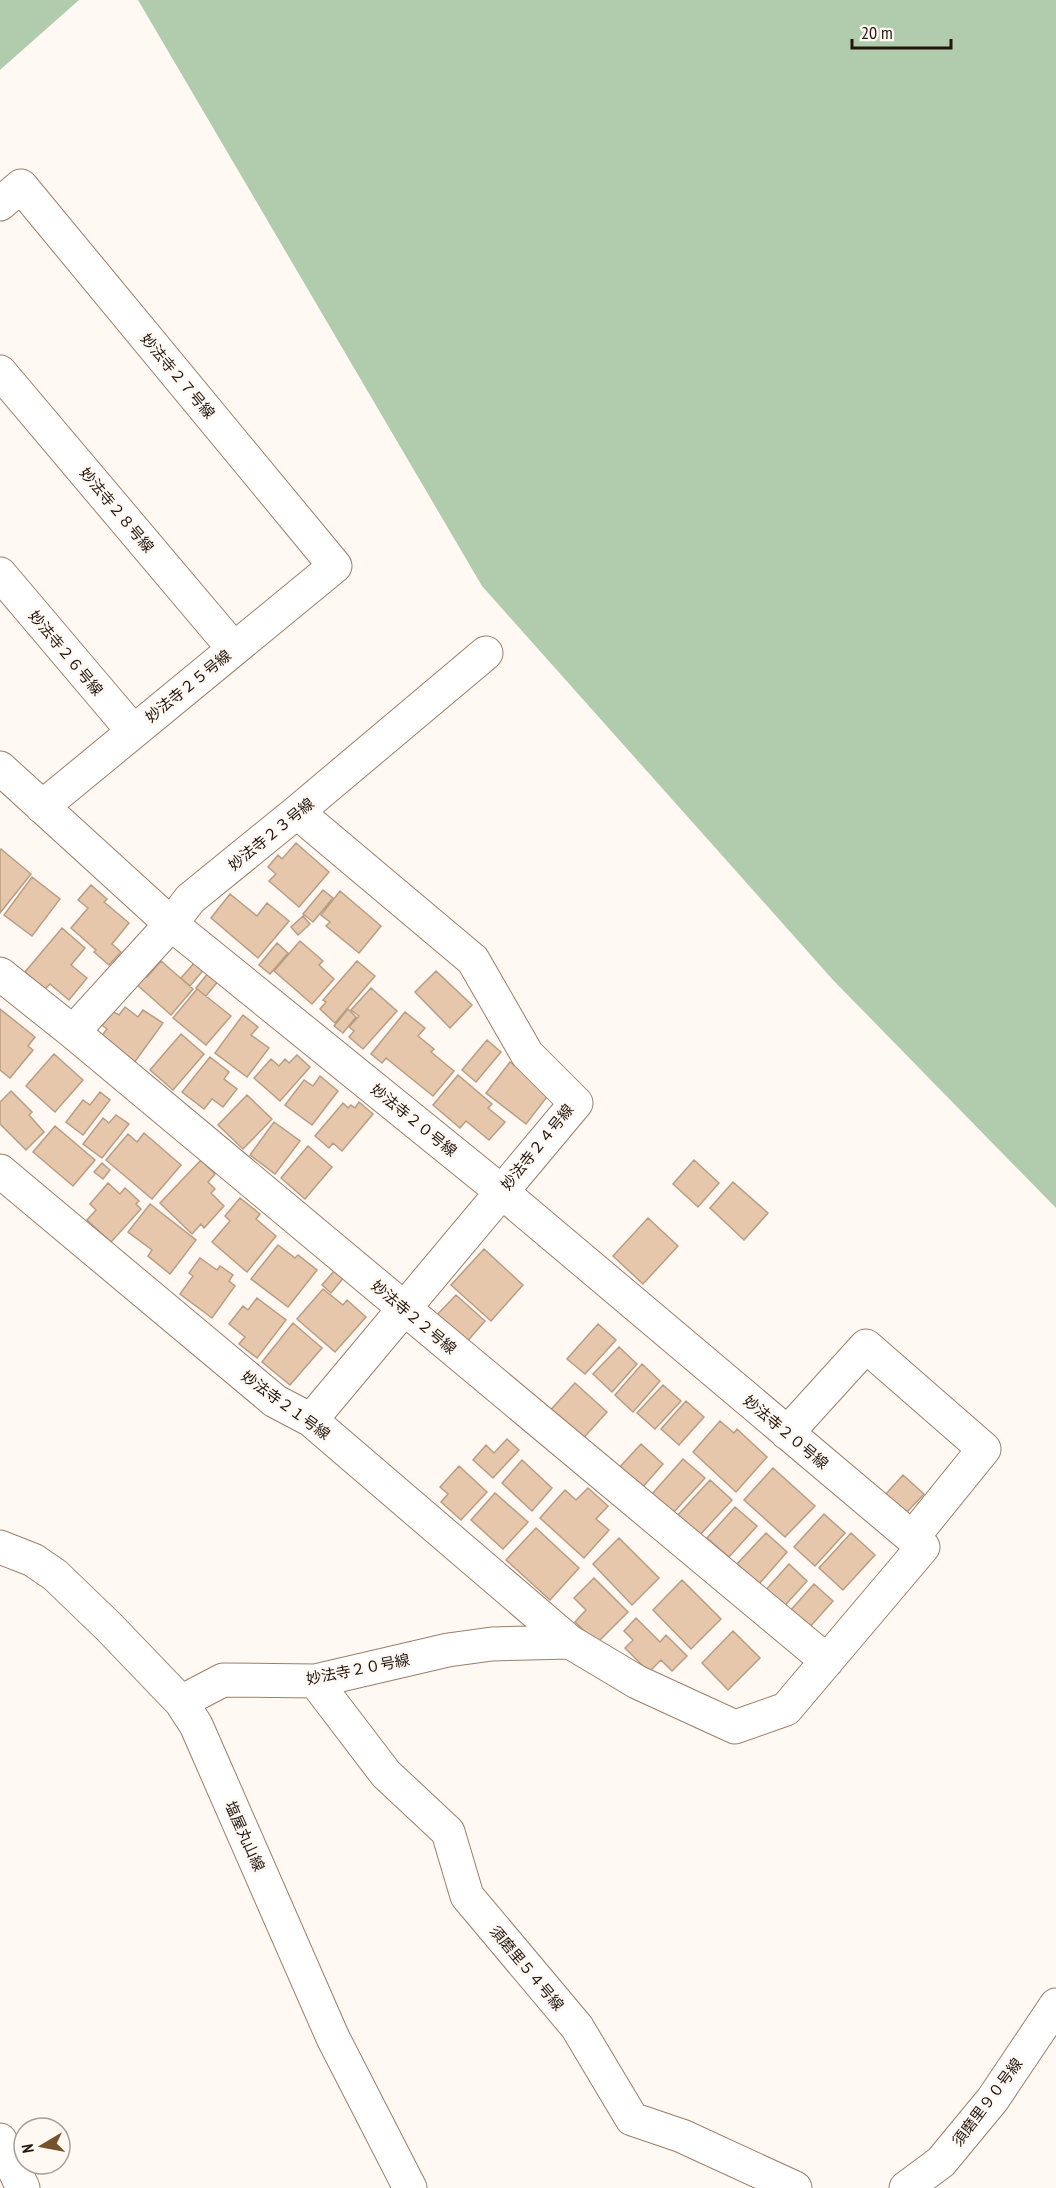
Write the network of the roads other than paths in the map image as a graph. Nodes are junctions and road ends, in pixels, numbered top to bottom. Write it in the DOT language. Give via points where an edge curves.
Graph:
graph roads {
  1 [pos="11,195"];
  2 [pos="0,372"];
  3 [pos="335,566"];
  4 [pos="0,574"];
  5 [pos="234,649"];
  6 [pos="486,653"];
  7 [pos="133,731"];
  8 [pos="0,768"];
  9 [pos="42,807"];
  10 [pos="297,812"];
  11 [pos="171,924"];
  12 [pos="0,974"];
  13 [pos="73,1032"];
  14 [pos="0,1171"];
  15 [pos="502,1192"];
  16 [pos="404,1309"];
  17 [pos="311,1420"];
  18 [pos="787,1433"];
  19 [pos="912,1538"];
  20 [pos="0,1546"];
  21 [pos="570,1642"];
  22 [pos="827,1661"];
  23 [pos="315,1681"];
  24 [pos="181,1702"];
  25 [pos="1056,2005"];
  26 [pos="1,2144"];
  27 [pos="23,2188"];
  28 [pos="410,2188"];
  29 [pos="795,2188"];
  30 [pos="906,2188"];
  1 -- 3 [label="street, 妙法寺２７号線"];
  2 -- 5 [label="street, 妙法寺２８号線"];
  3 -- 5 [label="street, 妙法寺２５号線"];
  4 -- 7 [label="street, 妙法寺２６号線"];
  5 -- 7 [label="street, 妙法寺２５号線"];
  6 -- 10 [label="street, 妙法寺２３号線"];
  7 -- 9 [label="street, 妙法寺２５号線"];
  8 -- 9 [label="street, 妙法寺２０号線"];
  9 -- 11 [label="street, 妙法寺２０号線"];
  10 -- 11 [label="street, 妙法寺２３号線" via="190,899"];
  10 -- 15 [label="street, 妙法寺２４号線" via="472,960 527,1054 576,1103"];
  11 -- 13 [label="street, 妙法寺２３号線"];
  11 -- 15 [label="street, 妙法寺２０号線"];
  12 -- 13 [label="street, 妙法寺２２号線"];
  13 -- 16 [label="street, 妙法寺２２号線"];
  14 -- 17 [label="street, 妙法寺２１号線" via="275,1401"];
  15 -- 16 [label="street, 妙法寺２４号線"];
  15 -- 18 [label="street, 妙法寺２０号線"];
  16 -- 17 [label="street, 妙法寺２４号線"];
  16 -- 22 [label="street, 妙法寺２２号線"];
  17 -- 21 [label="street, 妙法寺２１号線"];
  18 -- 19 [label="street, 妙法寺２０号線"];
  18 -- 19 [label="street" via="866,1346 984,1449"];
  19 -- 22 [label="street" via="923,1547"];
  20 -- 24 [label="street, 塩屋丸山線" via="33,1560 55,1575"];
  21 -- 22 [label="street" via="637,1682 735,1727 786,1709"];
  21 -- 23 [label="street, 妙法寺２０号線" via="492,1644 448,1650"];
  23 -- 24 [label="street, 妙法寺２０号線" via="223,1680"];
  23 -- 29 [label="street, 須磨里５４号線" via="386,1774 448,1832 467,1896 577,2027 632,2119 682,2136"];
  24 -- 28 [label="street, 塩屋丸山線" via="196,1725 333,2038"];
  25 -- 30 [label="street, 須磨里９０号線" via="993,2099 941,2162"];
  26 -- 27 [label="street"];
}
